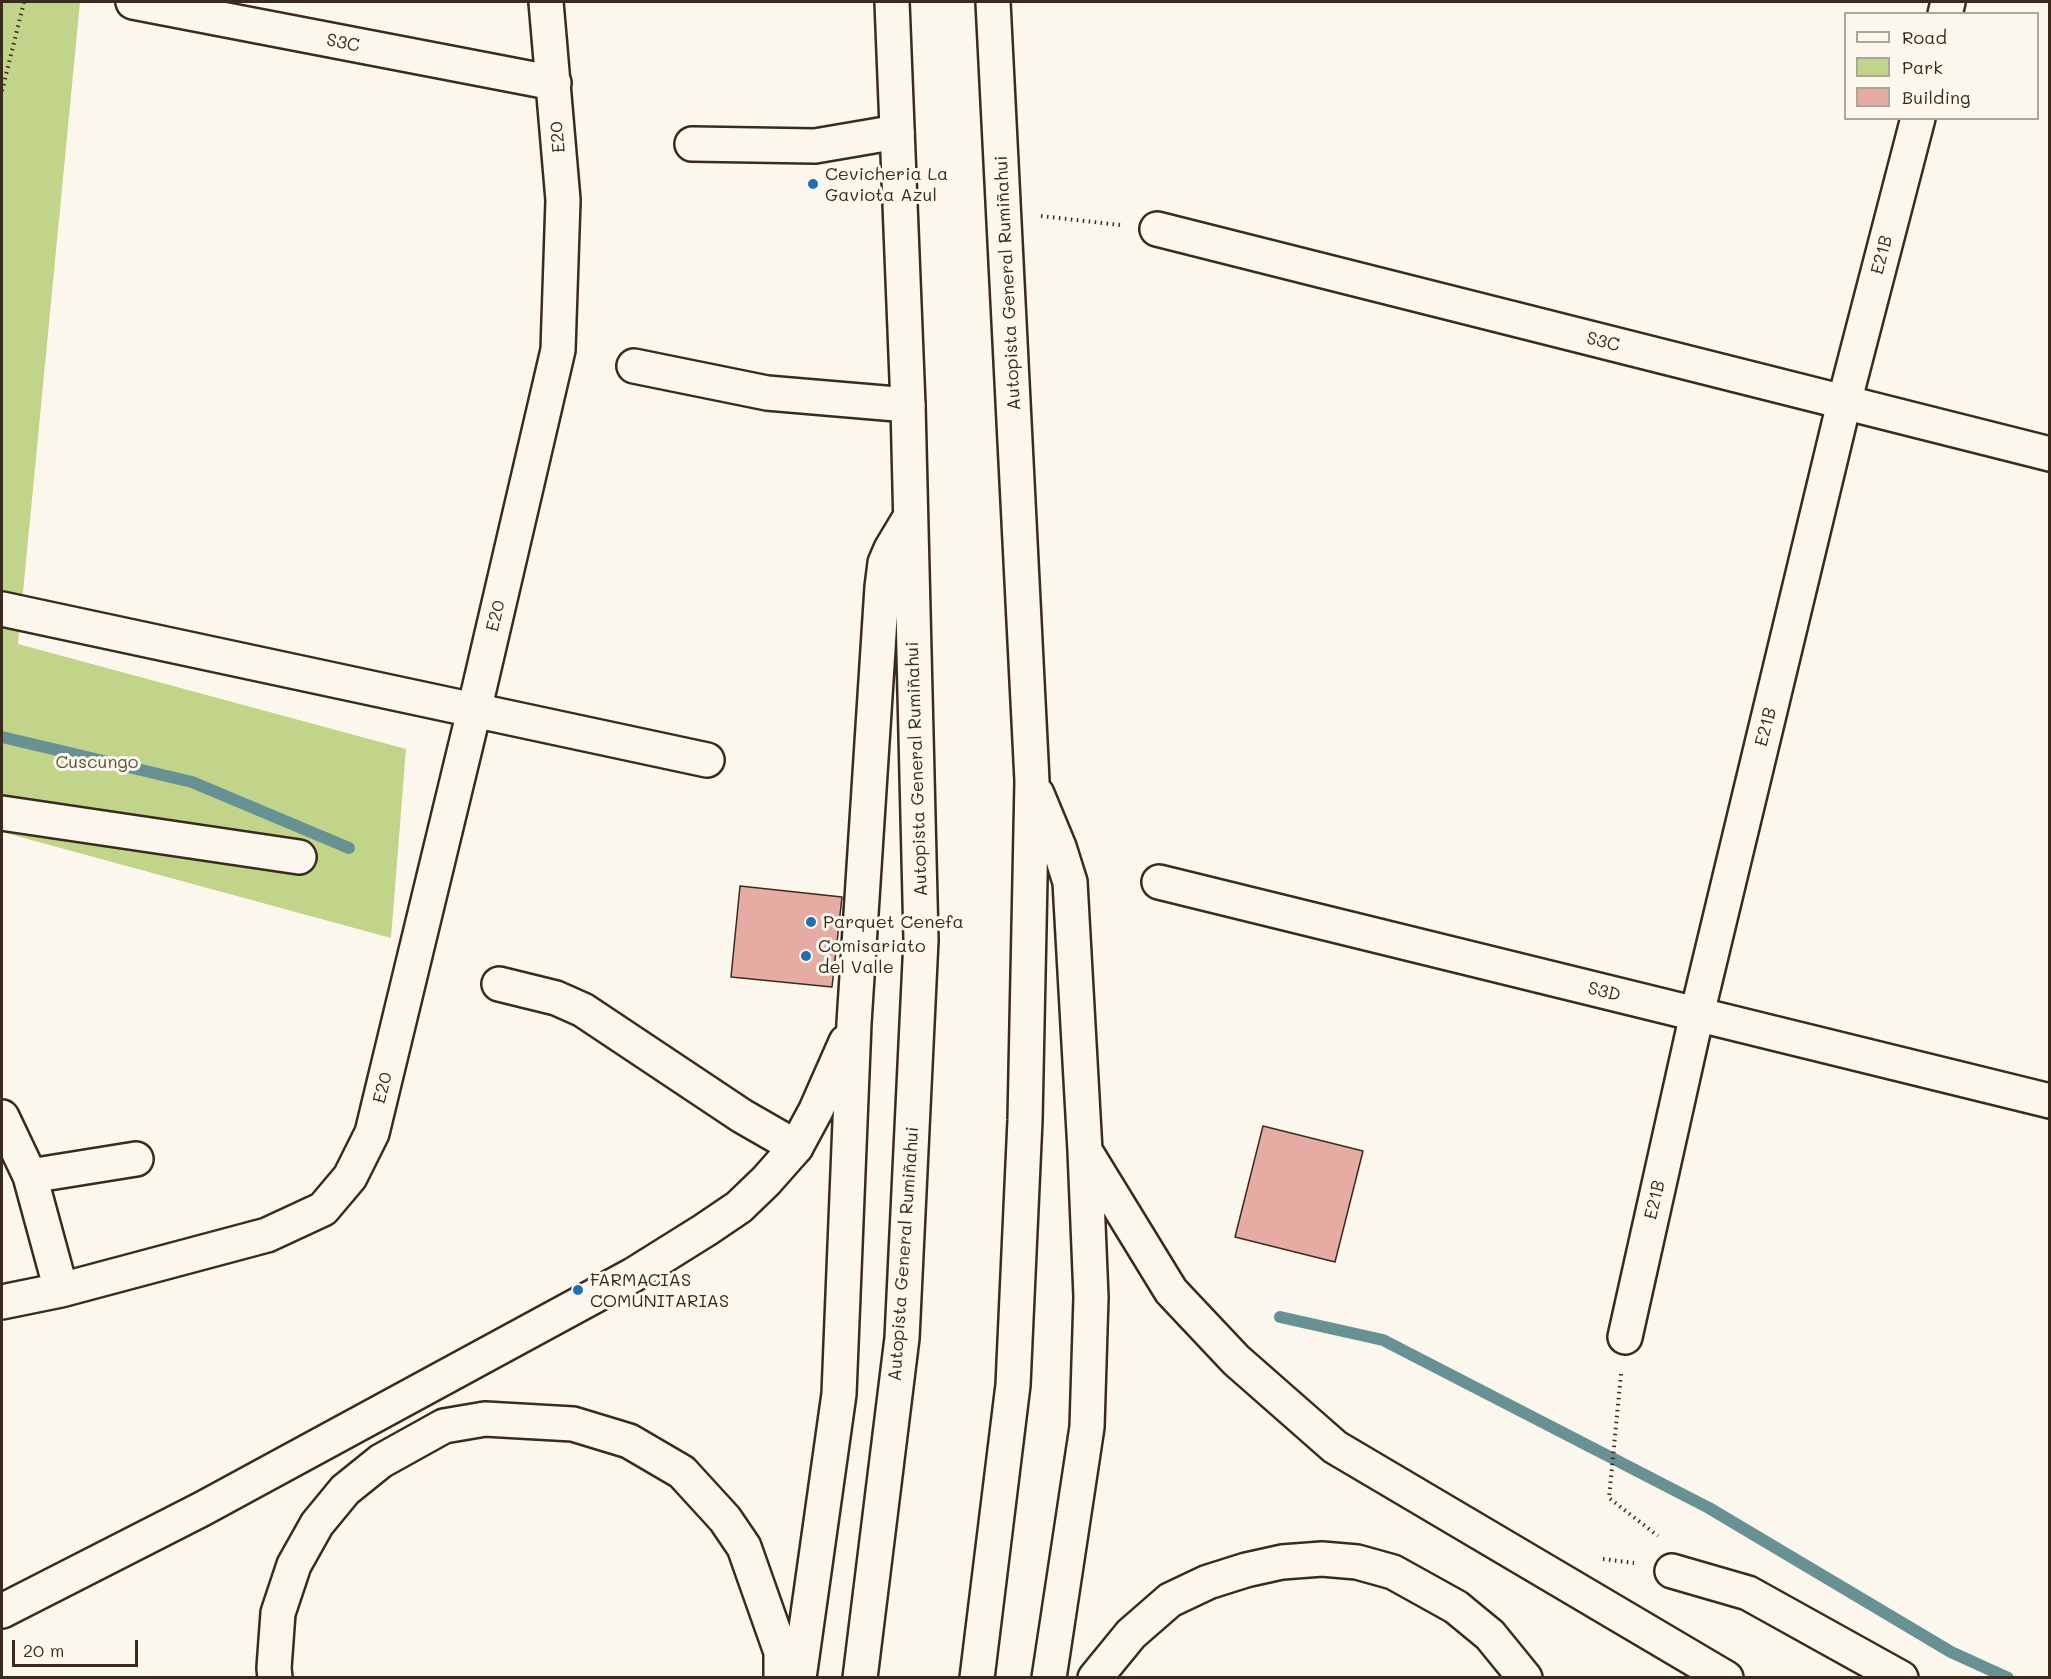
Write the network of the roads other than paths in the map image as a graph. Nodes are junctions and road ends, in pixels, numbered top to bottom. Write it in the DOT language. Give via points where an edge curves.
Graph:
graph roads {
  1 [pos="133,2"];
  2 [pos="546,2"];
  3 [pos="892,2"];
  4 [pos="993,2"];
  5 [pos="554,83"];
  6 [pos="1917,120"];
  7 [pos="897,132"];
  8 [pos="692,144"];
  9 [pos="1157,229"];
  10 [pos="634,366"];
  11 [pos="1844,403"];
  12 [pos="908,405"];
  13 [pos="2049,454"];
  14 [pos="910,517"];
  15 [pos="2,609"];
  16 [pos="474,711"];
  17 [pos="707,760"];
  18 [pos="1032,782"];
  19 [pos="2,813"];
  20 [pos="299,857"];
  21 [pos="1159,882"];
  22 [pos="499,984"];
  23 [pos="1697,1014"];
  24 [pos="854,1023"];
  25 [pos="2049,1101"];
  26 [pos="2,1117"];
  27 [pos="796,1147"];
  28 [pos="1085,1151"];
  29 [pos="136,1159"];
  30 [pos="30,1176"];
  31 [pos="61,1290"];
  32 [pos="2,1302"];
  33 [pos="1624,1337"];
  34 [pos="1672,1571"];
  35 [pos="2,1611"];
  36 [pos="275,1677"];
  37 [pos="781,1677"];
  38 [pos="799,1677"];
  39 [pos="860,1677"];
  40 [pos="977,1677"];
  41 [pos="1049,1677"];
  42 [pos="1095,1677"];
  43 [pos="1524,1677"];
  44 [pos="1726,1677"];
  45 [pos="1901,1677"];
  1 -- 5 [label="main road, S3C"];
  2 -- 5 [label="main road, E20"];
  3 -- 7 [label="main road, Autopista General Rumiñahui"];
  4 -- 18 [label="main road, Autopista General Rumiñahui"];
  5 -- 16 [label="main road, E20" via="563,200 558,350"];
  6 -- 11 [label="main road, E21B"];
  7 -- 8 [label="main road" via="815,146"];
  7 -- 12 [label="main road, Autopista General Rumiñahui"];
  9 -- 11 [label="main road, S3C"];
  10 -- 12 [label="main road" via="767,393"];
  11 -- 13 [label="main road, S3C"];
  11 -- 23 [label="main road, E21B"];
  12 -- 14 [label="main road, Autopista General Rumiñahui"];
  14 -- 24 [label="main road" via="885,563 882,587"];
  14 -- 39 [label="main road, Autopista General Rumiñahui" via="921,940 902,1338"];
  15 -- 16 [label="main road"];
  16 -- 17 [label="main road"];
  16 -- 31 [label="main road, E20" via="372,1132 350,1177 323,1209 267,1235"];
  18 -- 28 [label="main road" via="1070,882"];
  18 -- 40 [label="main road, Autopista General Rumiñahui" via="1025,1120 1013,1385"];
  19 -- 20 [label="main road"];
  21 -- 23 [label="main road, S3D"];
  22 -- 27 [label="main road" via="556,998 583,1010 742,1116"];
  23 -- 25 [label="main road, S3D"];
  23 -- 33 [label="main road, E21B"];
  24 -- 27 [label="main road"];
  24 -- 38 [label="main road" via="839,1394"];
  26 -- 30 [label="main road"];
  27 -- 35 [label="main road" via="739,1207 633,1275 202,1509"];
  28 -- 41 [label="main road" via="1091,1297 1087,1427"];
  28 -- 44 [label="main road" via="1171,1291 1236,1360 1335,1447"];
  29 -- 30 [label="main road"];
  30 -- 31 [label="main road"];
  31 -- 32 [label="main road"];
  34 -- 45 [label="main road" via="1748,1593"];
  36 -- 37 [label="main road" via="278,1613 294,1566 317,1524 345,1490 381,1461 444,1426 485,1419 573,1424 629,1441 682,1472 725,1519 744,1547 781,1652"];
  42 -- 43 [label="main road" via="1131,1634 1170,1600 1246,1570 1322,1559 1357,1562 1393,1572 1456,1607 1490,1635"];
}
